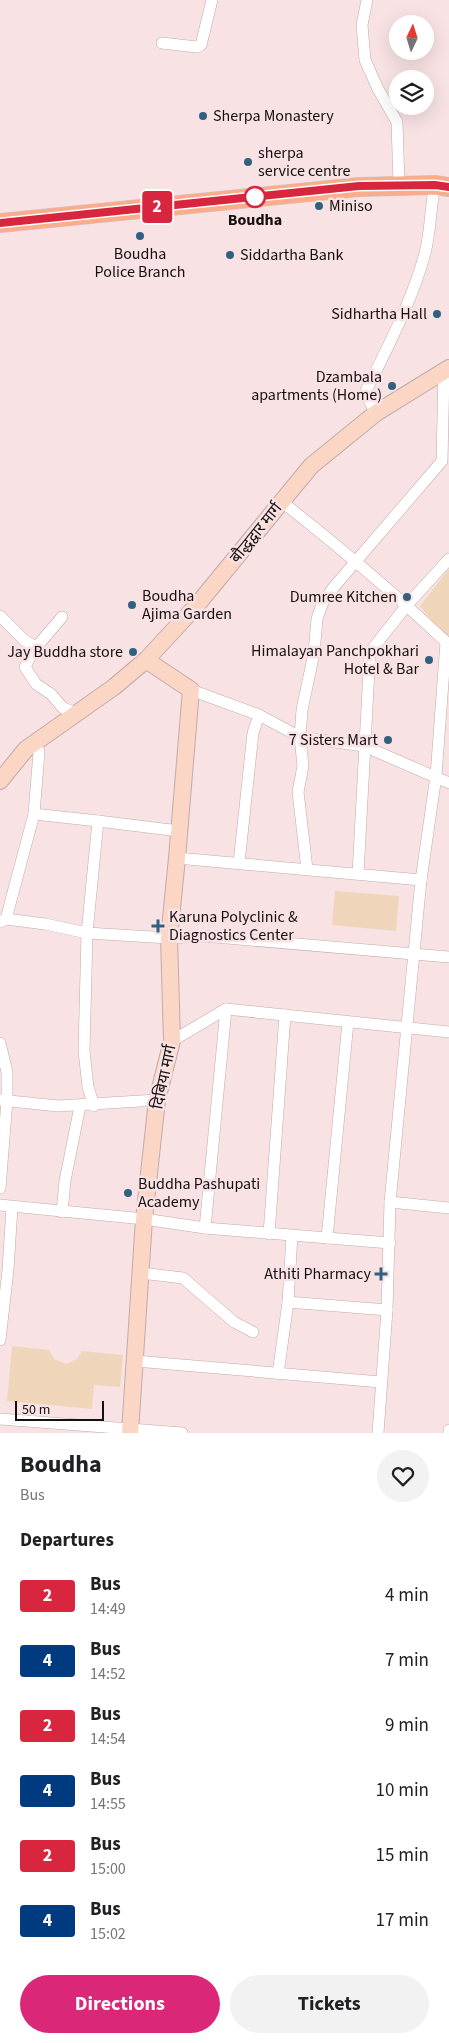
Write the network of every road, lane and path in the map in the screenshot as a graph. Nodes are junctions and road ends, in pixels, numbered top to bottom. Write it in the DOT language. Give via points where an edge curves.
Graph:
graph roads {
  1 [pos="212,0"];
  2 [pos="367,0"];
  3 [pos="162,43"];
  4 [pos="399,185"];
  5 [pos="442,186"];
  6 [pos="0,223"];
  7 [pos="446,370"];
  8 [pos="376,413"];
  9 [pos="446,461"];
  10 [pos="281,501"];
  11 [pos="449,559"];
  12 [pos="356,561"];
  13 [pos="407,605"];
  14 [pos="0,616"];
  15 [pos="62,617"];
  16 [pos="447,642"];
  17 [pos="37,648"];
  18 [pos="146,660"];
  19 [pos="191,690"];
  20 [pos="76,713"];
  21 [pos="258,715"];
  22 [pos="300,737"];
  23 [pos="36,742"];
  24 [pos="364,746"];
  25 [pos="436,776"];
  26 [pos="0,781"];
  27 [pos="449,783"];
  28 [pos="34,814"];
  29 [pos="98,821"];
  30 [pos="180,831"];
  31 [pos="177,858"];
  32 [pos="240,862"];
  33 [pos="307,869"];
  34 [pos="358,874"];
  35 [pos="421,880"];
  36 [pos="3,921"];
  37 [pos="87,933"];
  38 [pos="168,938"];
  39 [pos="414,954"];
  40 [pos="449,957"];
  41 [pos="226,1009"];
  42 [pos="285,1015"];
  43 [pos="348,1022"];
  44 [pos="406,1027"];
  45 [pos="449,1032"];
  46 [pos="172,1041"];
  47 [pos="0,1043"];
  48 [pos="4,1100"];
  49 [pos="157,1100"];
  50 [pos="80,1106"];
  51 [pos="94,1106"];
  52 [pos="0,1188"];
  53 [pos="390,1202"];
  54 [pos="0,1205"];
  55 [pos="12,1207"];
  56 [pos="449,1208"];
  57 [pos="62,1212"];
  58 [pos="144,1219"];
  59 [pos="206,1228"];
  60 [pos="269,1234"];
  61 [pos="292,1236"];
  62 [pos="326,1238"];
  63 [pos="390,1243"];
  64 [pos="141,1273"];
  65 [pos="288,1302"];
  66 [pos="386,1310"];
  67 [pos="253,1332"];
  68 [pos="0,1340"];
  69 [pos="135,1361"];
  70 [pos="278,1374"];
  71 [pos="381,1382"];
  72 [pos="0,1419"];
  73 [pos="130,1431"];
  74 [pos="182,1433"];
  75 [pos="378,1433"];
  1 -- 3 [label="street" via="201,45"];
  2 -- 4 [label="street" via="362,26 365,60 397,122"];
  4 -- 5 [label="main road"];
  4 -- 6 [label="main road" via="306,191"];
  5 -- 8 [label="street" via="432,199 429,237 401,318 365,393"];
  7 -- 8 [label="main road, बौद्धद्वार मार्ग"];
  7 -- 9 [label="street"];
  8 -- 10 [label="main road, बौद्धद्वार मार्ग" via="311,466"];
  9 -- 12 [label="street"];
  10 -- 12 [label="street"];
  10 -- 18 [label="main road, बौद्धद्वार मार्ग" via="197,605"];
  11 -- 13 [label="street"];
  12 -- 13 [label="street"];
  12 -- 22 [label="street" via="327,596 317,619"];
  13 -- 16 [label="street"];
  13 -- 24 [label="street" via="370,652"];
  14 -- 17 [label="street"];
  15 -- 17 [label="street"];
  16 -- 25 [label="street"];
  17 -- 20 [label="street" via="25,667 36,684 52,694 63,708"];
  18 -- 19 [label="main road"];
  18 -- 20 [label="main road, बौद्धद्वार मार्ग"];
  19 -- 21 [label="street"];
  19 -- 30 [label="main road, दिबिया मार्ग"];
  20 -- 23 [label="main road, बौद्धद्वार मार्ग"];
  21 -- 22 [label="street"];
  21 -- 32 [label="street" via="251,742"];
  22 -- 24 [label="street"];
  22 -- 33 [label="street" via="303,766 298,792"];
  23 -- 26 [label="main road, बौद्धद्वार मार्ग" via="26,749"];
  23 -- 28 [label="street" via="39,752"];
  24 -- 25 [label="street"];
  24 -- 34 [label="street"];
  25 -- 27 [label="street"];
  25 -- 35 [label="street"];
  28 -- 29 [label="street"];
  28 -- 36 [label="street"];
  29 -- 30 [label="street"];
  29 -- 37 [label="street"];
  30 -- 31 [label="main road, दिबिया मार्ग"];
  31 -- 32 [label="street"];
  31 -- 38 [label="main road, दिबिया मार्ग"];
  32 -- 33 [label="street"];
  33 -- 34 [label="street"];
  34 -- 35 [label="street"];
  35 -- 39 [label="street"];
  36 -- 37 [label="street" via="45,924"];
  37 -- 38 [label="street"];
  37 -- 51 [label="street" via="84,1051 88,1088"];
  38 -- 39 [label="street" via="203,936"];
  38 -- 46 [label="main road, दिबिया मार्ग"];
  39 -- 40 [label="street"];
  39 -- 44 [label="street"];
  41 -- 42 [label="street"];
  41 -- 46 [label="street"];
  41 -- 59 [label="street"];
  42 -- 43 [label="street"];
  42 -- 60 [label="street"];
  43 -- 44 [label="street"];
  43 -- 62 [label="street"];
  44 -- 45 [label="street"];
  44 -- 53 [label="street"];
  46 -- 49 [label="main road, दिबिया मार्ग"];
  47 -- 48 [label="street" via="7,1072"];
  48 -- 50 [label="street"];
  48 -- 52 [label="street"];
  49 -- 51 [label="street"];
  49 -- 58 [label="main road, दिबिया मार्ग"];
  50 -- 51 [label="street"];
  50 -- 57 [label="street"];
  53 -- 56 [label="street"];
  53 -- 63 [label="street"];
  54 -- 55 [label="street"];
  55 -- 57 [label="street"];
  55 -- 68 [label="street"];
  57 -- 58 [label="street"];
  58 -- 59 [label="street"];
  58 -- 64 [label="main road, दिबिया मार्ग"];
  59 -- 60 [label="street"];
  60 -- 61 [label="street"];
  61 -- 62 [label="street"];
  61 -- 65 [label="street"];
  62 -- 63 [label="street"];
  63 -- 66 [label="street"];
  64 -- 67 [label="street" via="183,1278 234,1322"];
  64 -- 69 [label="main road, दिबिया मार्ग"];
  65 -- 66 [label="street"];
  65 -- 70 [label="street"];
  66 -- 71 [label="street"];
  69 -- 70 [label="street"];
  69 -- 73 [label="main road, दिबिया मार्ग"];
  70 -- 71 [label="street"];
  71 -- 75 [label="street"];
  72 -- 73 [label="street"];
  73 -- 74 [label="street"];
}
